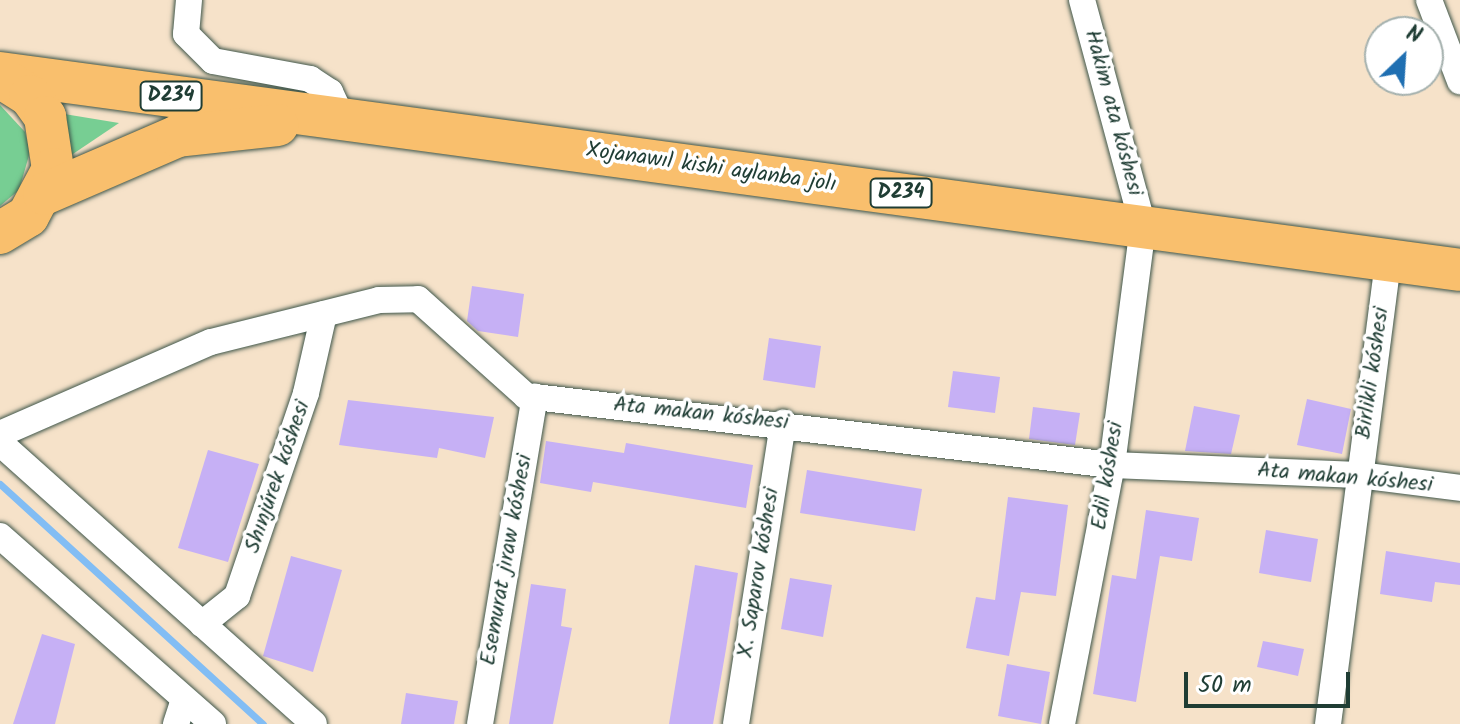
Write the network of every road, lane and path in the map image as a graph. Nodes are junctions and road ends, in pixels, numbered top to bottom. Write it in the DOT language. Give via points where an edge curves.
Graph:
graph roads {
  1 [pos="189,0"];
  2 [pos="1082,0"];
  3 [pos="1429,0"];
  4 [pos="0,75"];
  5 [pos="1460,81"];
  6 [pos="342,118"];
  7 [pos="44,194"];
  8 [pos="1143,226"];
  9 [pos="2,235"];
  10 [pos="1388,260"];
  11 [pos="1460,270"];
  12 [pos="324,314"];
  13 [pos="535,397"];
  14 [pos="783,423"];
  15 [pos="0,434"];
  16 [pos="0,443"];
  17 [pos="1112,465"];
  18 [pos="1359,475"];
  19 [pos="1460,488"];
  20 [pos="0,536"];
  21 [pos="202,624"];
  22 [pos="184,699"];
  23 [pos="176,724"];
  24 [pos="213,724"];
  25 [pos="314,724"];
  26 [pos="480,724"];
  27 [pos="736,724"];
  28 [pos="1062,724"];
  29 [pos="1328,724"];
  1 -- 6 [label="street" via="186,34 213,61 310,79 330,92"];
  2 -- 8 [label="street, Hakim ata kóshesi"];
  3 -- 5 [label="street"];
  4 -- 6 [label="main road, Xojanawıl kishi aylanba jolı / D234"];
  4 -- 7 [label="main road, D234" via="30,96 45,117 53,169"];
  6 -- 7 [label="main road, Xojanawıl kishi aylanba jolı / D234" via="178,136"];
  6 -- 8 [label="main road, Xojanawıl kishi aylanba jolı / D234"];
  7 -- 9 [label="main road"];
  8 -- 10 [label="main road, Xojanawıl kishi aylanba jolı / D234"];
  8 -- 17 [label="street, Edil kóshesi"];
  10 -- 11 [label="main road, Xojanawıl kishi aylanba jolı / D234"];
  10 -- 18 [label="street, Birlikli kóshesi"];
  12 -- 13 [label="street" via="418,299"];
  12 -- 15 [label="street" via="211,342"];
  12 -- 21 [label="street, Shınjúrek kóshesi" via="306,393 237,596"];
  13 -- 14 [label="street, Ata makan kóshesi"];
  13 -- 26 [label="street, Esemurat jıraw kóshesi"];
  14 -- 17 [label="street, Ata makan kóshesi"];
  14 -- 27 [label="street, X. Saparov kóshesi"];
  16 -- 21 [label="street"];
  17 -- 18 [label="street, Ata makan kóshesi"];
  17 -- 28 [label="street, Edil kóshesi"];
  18 -- 19 [label="street, Ata makan kóshesi"];
  18 -- 29 [label="street, Birlikli kóshesi"];
  20 -- 22 [label="street"];
  21 -- 25 [label="street"];
  22 -- 23 [label="street"];
  22 -- 24 [label="street"];
}
